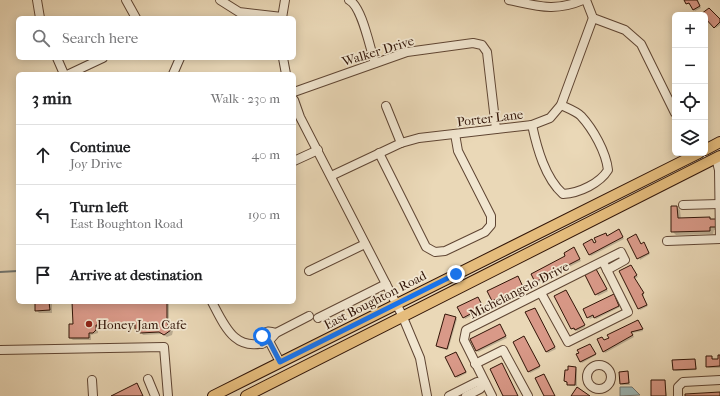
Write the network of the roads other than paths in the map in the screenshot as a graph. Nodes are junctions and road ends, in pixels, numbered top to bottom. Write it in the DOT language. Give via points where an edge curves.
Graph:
graph roads {
  1 [pos="37,0"];
  2 [pos="126,0"];
  3 [pos="220,0"];
  4 [pos="285,0"];
  5 [pos="349,0"];
  6 [pos="509,0"];
  7 [pos="585,0"];
  8 [pos="238,15"];
  9 [pos="40,16"];
  10 [pos="135,16"];
  11 [pos="260,16"];
  12 [pos="282,16"];
  13 [pos="593,18"];
  14 [pos="58,60"];
  15 [pos="99,60"];
  16 [pos="179,60"];
  17 [pos="283,60"];
  18 [pos="375,63"];
  19 [pos="63,72"];
  20 [pos="73,72"];
  21 [pos="175,72"];
  22 [pos="286,72"];
  23 [pos="296,91"];
  24 [pos="296,104"];
  25 [pos="561,105"];
  26 [pos="386,106"];
  27 [pos="672,107"];
  28 [pos="532,125"];
  29 [pos="496,129"];
  30 [pos="455,134"];
  31 [pos="720,142"];
  32 [pos="402,143"];
  33 [pos="708,148"];
  34 [pos="318,150"];
  35 [pos="379,153"];
  36 [pos="693,156"];
  37 [pos="700,156"];
  38 [pos="718,157"];
  39 [pos="296,161"];
  40 [pos="701,165"];
  41 [pos="331,176"];
  42 [pos="718,204"];
  43 [pos="683,205"];
  44 [pos="720,239"];
  45 [pos="667,241"];
  46 [pos="365,244"];
  47 [pos="720,246"];
  48 [pos="603,261"];
  49 [pos="607,270"];
  50 [pos="309,271"];
  51 [pos="386,284"];
  52 [pos="540,293"];
  53 [pos="213,304"];
  54 [pos="396,304"];
  55 [pos="402,315"];
  56 [pos="308,316"];
  57 [pos="318,318"];
  58 [pos="266,343"];
  59 [pos="0,350"];
  60 [pos="280,362"];
  61 [pos="475,364"];
  62 [pos="92,380"];
  63 [pos="148,380"];
  64 [pos="720,380"];
  65 [pos="484,383"];
  66 [pos="93,396"];
  67 [pos="155,396"];
  68 [pos="168,396"];
  69 [pos="213,396"];
  70 [pos="246,396"];
  71 [pos="427,396"];
  72 [pos="449,396"];
  73 [pos="466,396"];
  74 [pos="492,396"];
  75 [pos="528,396"];
  76 [pos="678,396"];
  1 -- 9 [label="street"];
  2 -- 10 [label="street"];
  3 -- 8 [label="street"];
  4 -- 12 [label="street"];
  5 -- 18 [label="street" via="354,2 358,11"];
  6 -- 7 [label="street" via="548,8 569,6"];
  7 -- 13 [label="street"];
  8 -- 11 [label="street"];
  13 -- 25 [label="street, Porter Lane"];
  13 -- 27 [label="street" via="625,30 641,44"];
  14 -- 19 [label="street"];
  15 -- 20 [label="street"];
  16 -- 21 [label="street"];
  17 -- 22 [label="street"];
  18 -- 23 [label="street, Walker Drive"];
  18 -- 29 [label="street, Walker Drive" via="407,52 473,43 482,45 487,52"];
  24 -- 34 [label="street"];
  25 -- 28 [label="street, Porter Lane" via="550,118"];
  25 -- 28 [label="street" via="579,115 588,124 607,160 608,170 603,178 574,194 564,194 555,187 537,149"];
  26 -- 32 [label="street"];
  28 -- 29 [label="street, Porter Lane"];
  29 -- 30 [label="street, Porter Lane"];
  30 -- 32 [label="street, Porter Lane" via="419,138"];
  30 -- 35 [label="street" via="458,151 490,216 490,224 485,232 445,251 435,252 426,247"];
  31 -- 33 [label="main road, East Boughton Road"];
  32 -- 35 [label="street, Porter Lane"];
  34 -- 39 [label="street"];
  34 -- 41 [label="street"];
  35 -- 41 [label="street, Porter Lane"];
  36 -- 54 [label="main road, East Boughton Road"];
  37 -- 40 [label="street"];
  38 -- 40 [label="main road, East Boughton Road"];
  38 -- 42 [label="street"];
  40 -- 55 [label="main road, East Boughton Road"];
  41 -- 46 [label="street"];
  42 -- 43 [label="street"];
  42 -- 44 [label="street"];
  44 -- 45 [label="street"];
  44 -- 47 [label="street"];
  46 -- 50 [label="street"];
  46 -- 51 [label="street"];
  48 -- 49 [label="street"];
  48 -- 49 [label="street, Michelangelo Drive" via="621,252 625,260"];
  48 -- 52 [label="street, Michelangelo Drive"];
  49 -- 52 [label="street" via="628,312 568,342"];
  51 -- 54 [label="street"];
  51 -- 57 [label="street"];
  52 -- 61 [label="street, Michelangelo Drive" via="466,330 464,340"];
  53 -- 58 [label="street" via="233,337 241,342"];
  54 -- 55 [label="street"];
  54 -- 60 [label="main road, East Boughton Road"];
  55 -- 70 [label="main road, East Boughton Road"];
  55 -- 71 [label="street" via="420,358"];
  56 -- 58 [label="street" via="276,333"];
  58 -- 60 [label="street"];
  59 -- 68 [label="street" via="164,347"];
  60 -- 69 [label="main road, East Boughton Road"];
  61 -- 65 [label="street, Michelangelo Drive"];
  61 -- 75 [label="street" via="503,350"];
  62 -- 66 [label="street"];
  63 -- 67 [label="street"];
  64 -- 76 [label="street" via="683,382 678,387"];
  65 -- 72 [label="street" via="477,382"];
  65 -- 73 [label="street" via="480,389"];
  65 -- 74 [label="street, Michelangelo Drive"];
}
